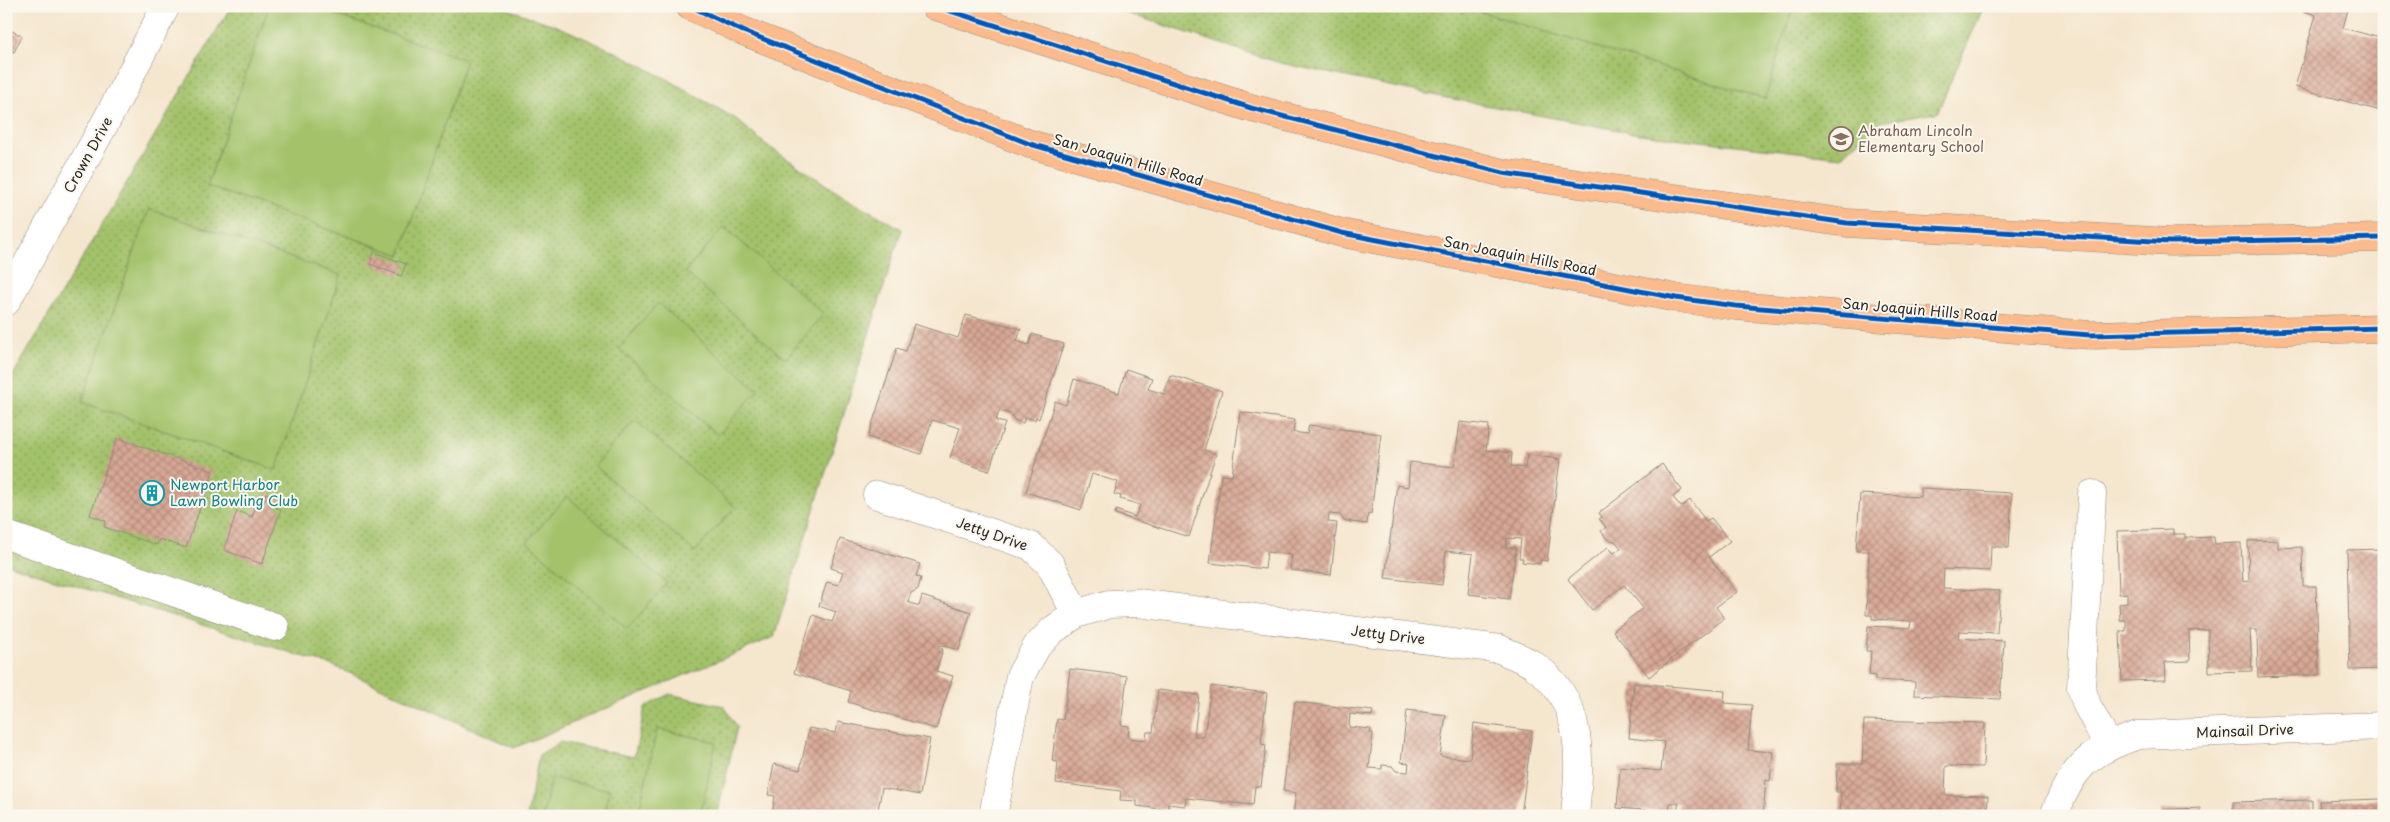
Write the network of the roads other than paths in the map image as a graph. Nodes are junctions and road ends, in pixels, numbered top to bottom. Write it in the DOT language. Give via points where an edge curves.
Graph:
graph roads {
  1 [pos="166,6"];
  2 [pos="690,6"];
  3 [pos="935,6"];
  4 [pos="2384,238"];
  5 [pos="6,302"];
  6 [pos="2384,328"];
  7 [pos="2092,494"];
  8 [pos="877,495"];
  9 [pos="6,535"];
  10 [pos="1076,614"];
  11 [pos="275,627"];
  12 [pos="2384,726"];
  13 [pos="2108,745"];
  14 [pos="993,816"];
  15 [pos="1575,816"];
  16 [pos="2054,816"];
  1 -- 5 [label="street, Crown Drive"];
  2 -- 6 [label="main road, San Joaquin Hills Road" via="743,31 1030,144 1342,233 1676,298 2090,336"];
  3 -- 4 [label="main road" via="1250,108 1502,172 1847,223 2170,242"];
  7 -- 13 [label="street" via="2082,688"];
  8 -- 10 [label="street, Jetty Drive" via="1031,546 1050,564"];
  9 -- 11 [label="street"];
  10 -- 14 [label="street, Jetty Drive" via="1052,630 1037,646 1020,676"];
  10 -- 15 [label="street, Jetty Drive" via="1109,604 1138,603 1500,649 1532,665 1554,684 1569,709 1578,737 1580,766"];
  12 -- 13 [label="street, Mainsail Drive" via="2138,735"];
  13 -- 16 [label="street, Mainsail Drive" via="2084,762 2064,788"];
}
